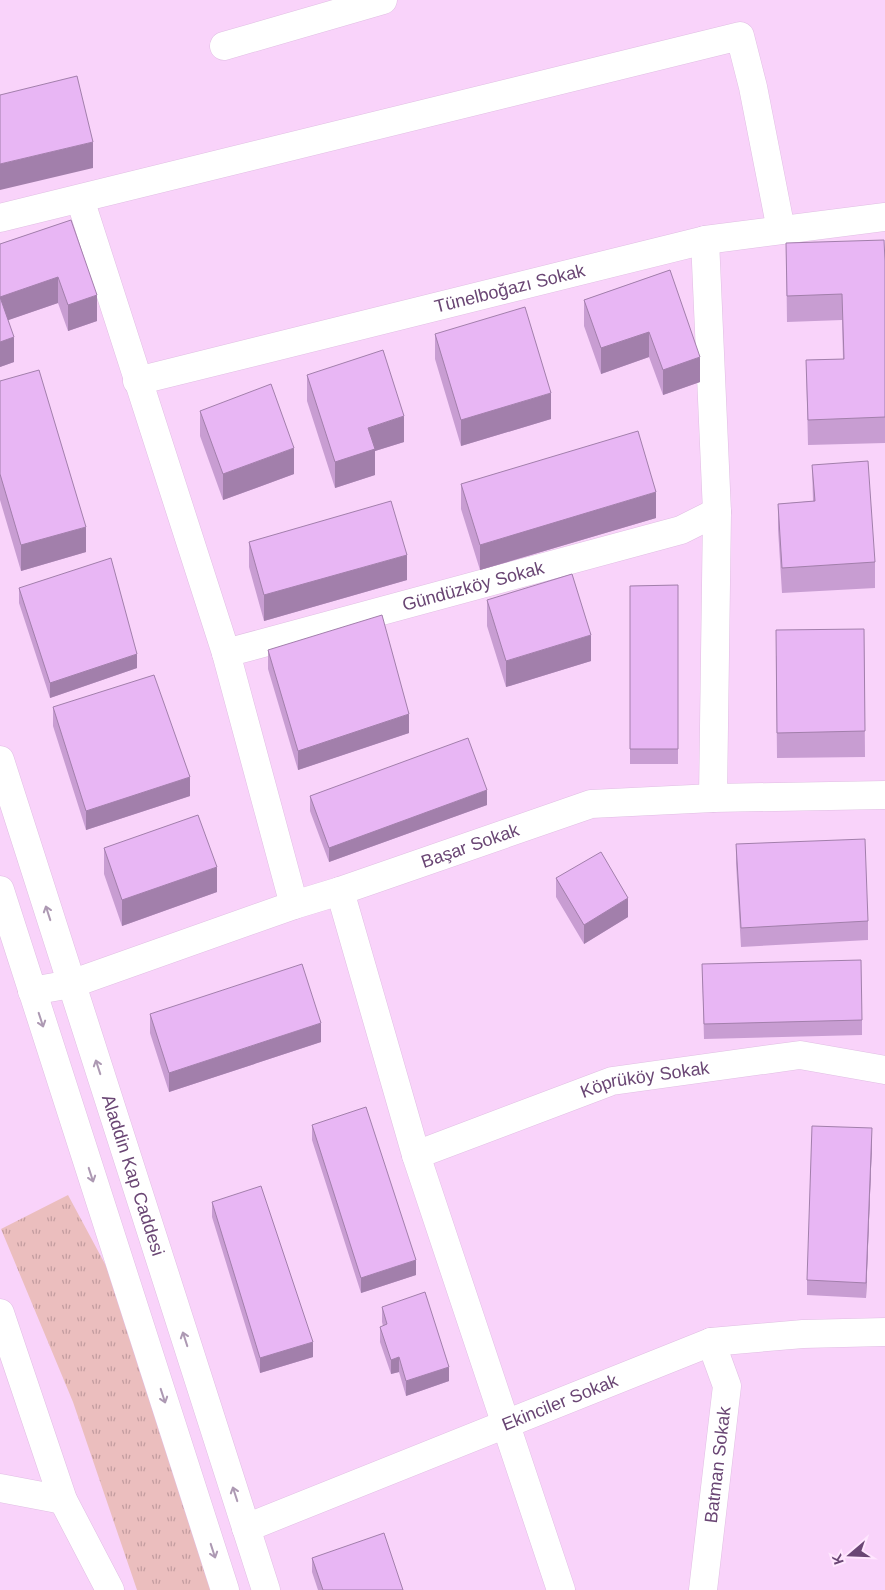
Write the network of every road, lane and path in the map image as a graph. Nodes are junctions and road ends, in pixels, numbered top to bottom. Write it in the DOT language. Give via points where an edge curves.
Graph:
graph roads {
  1 [pos="383,0"];
  2 [pos="224,46"];
  3 [pos="80,199"];
  4 [pos="885,217"];
  5 [pos="0,218"];
  6 [pos="781,230"];
  7 [pos="704,240"];
  8 [pos="138,381"];
  9 [pos="717,512"];
  10 [pos="226,652"];
  11 [pos="0,760"];
  12 [pos="885,795"];
  13 [pos="713,798"];
  14 [pos="0,890"];
  15 [pos="340,891"];
  16 [pos="294,905"];
  17 [pos="71,984"];
  18 [pos="32,991"];
  19 [pos="885,1070"];
  20 [pos="416,1155"];
  21 [pos="0,1313"];
  22 [pos="885,1332"];
  23 [pos="710,1342"];
  24 [pos="505,1424"];
  25 [pos="0,1488"];
  26 [pos="63,1500"];
  27 [pos="246,1528"];
  28 [pos="110,1590"];
  29 [pos="225,1590"];
  30 [pos="266,1590"];
  31 [pos="560,1590"];
  32 [pos="703,1590"];
  1 -- 2 [label="street"];
  3 -- 5 [label="street"];
  3 -- 6 [label="street" via="740,36"];
  3 -- 8 [label="street"];
  4 -- 6 [label="street, Tünelboğazı Sokak"];
  6 -- 7 [label="street, Tünelboğazı Sokak"];
  7 -- 8 [label="street, Tünelboğazı Sokak"];
  7 -- 9 [label="street"];
  8 -- 10 [label="street"];
  9 -- 10 [label="street, Gündüzköy Sokak" via="681,530"];
  9 -- 13 [label="street"];
  10 -- 16 [label="street"];
  17 -- 11 [label="street, Aladdin Kap Caddesi, one-way"];
  12 -- 13 [label="street, Başar Sokak"];
  13 -- 15 [label="street, Başar Sokak" via="591,804"];
  14 -- 18 [label="street"];
  15 -- 16 [label="street, Başar Sokak"];
  15 -- 20 [label="street"];
  16 -- 17 [label="street, Başar Sokak"];
  17 -- 18 [label="street, Başar Sokak"];
  27 -- 17 [label="street, Aladdin Kap Caddesi, one-way"];
  18 -- 29 [label="street, one-way"];
  19 -- 20 [label="street, Köprüköy Sokak" via="800,1055 612,1082"];
  20 -- 24 [label="street"];
  21 -- 26 [label="street"];
  22 -- 23 [label="street, Ekinciler Sokak" via="803,1334"];
  23 -- 24 [label="street, Ekinciler Sokak"];
  23 -- 32 [label="street, Batman Sokak" via="727,1386"];
  24 -- 27 [label="street, Ekinciler Sokak"];
  24 -- 31 [label="street"];
  25 -- 26 [label="street"];
  26 -- 28 [label="street"];
  27 -- 30 [label="street, Aladdin Kap Caddesi"];
}
